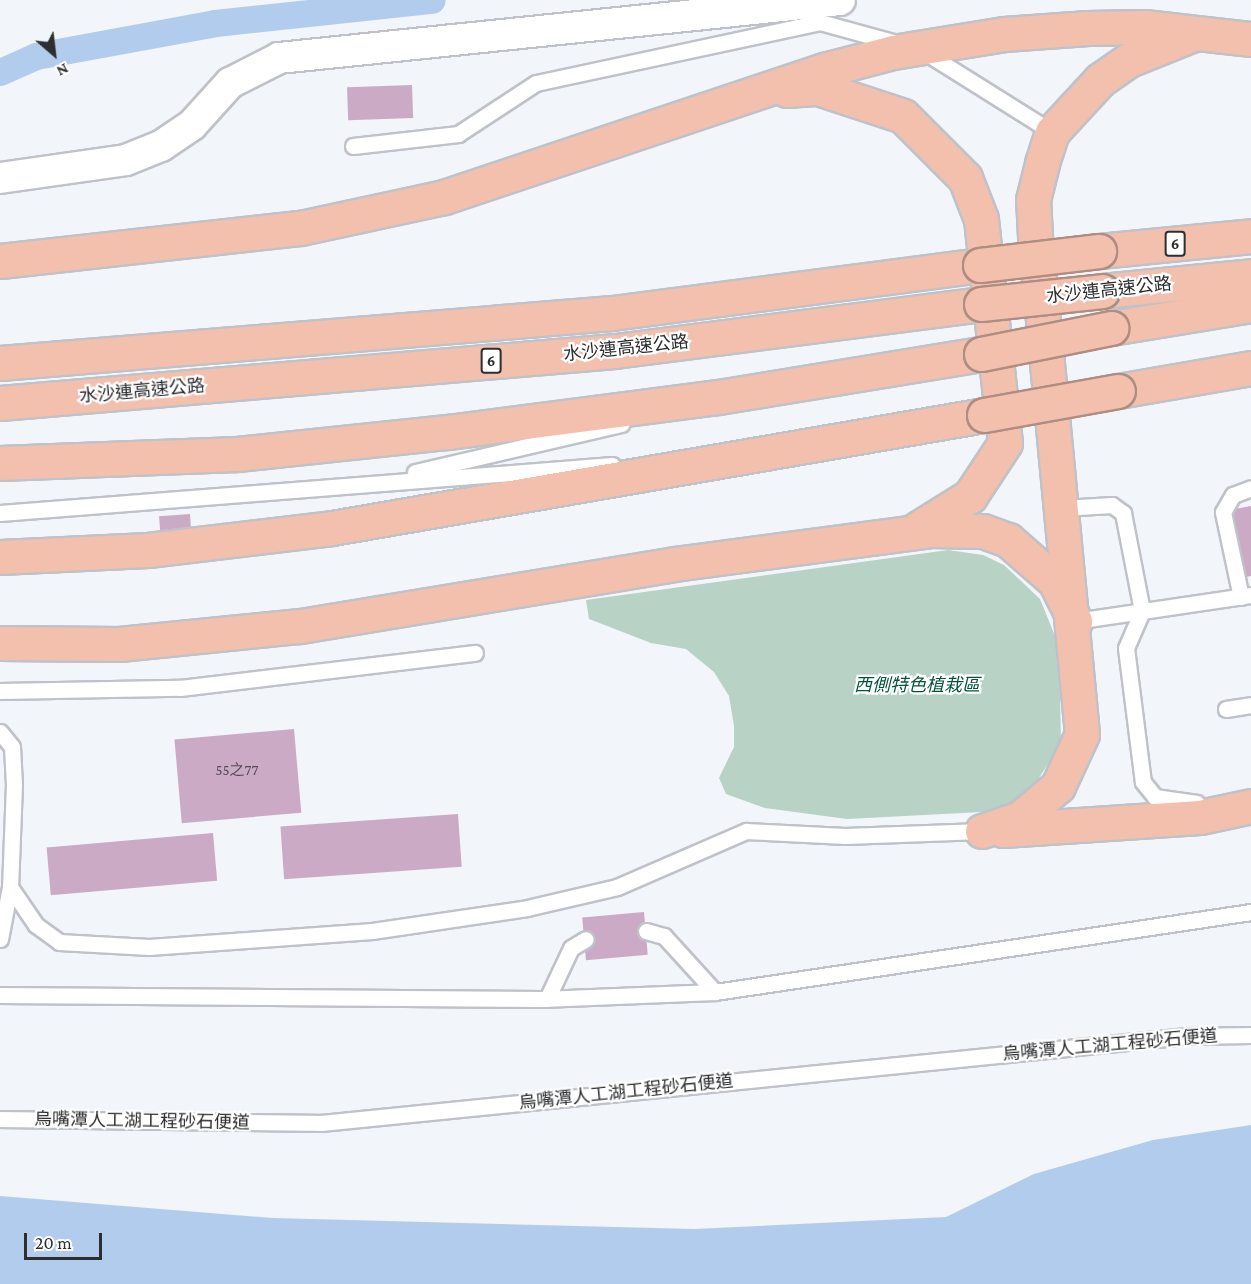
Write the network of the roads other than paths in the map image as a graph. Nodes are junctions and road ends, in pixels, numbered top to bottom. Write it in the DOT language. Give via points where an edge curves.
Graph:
graph roads {
  1 [pos="840,0"];
  2 [pos="1192,34"];
  3 [pos="1251,39"];
  4 [pos="918,49"];
  5 [pos="741,98"];
  6 [pos="1052,132"];
  7 [pos="353,146"];
  8 [pos="0,178"];
  9 [pos="1251,236"];
  10 [pos="0,261"];
  11 [pos="1251,276"];
  12 [pos="1251,305"];
  13 [pos="0,363"];
  14 [pos="1251,368"];
  15 [pos="718,397"];
  16 [pos="0,403"];
  17 [pos="732,457"];
  18 [pos="0,463"];
  19 [pos="386,480"];
  20 [pos="1251,488"];
  21 [pos="1062,508"];
  22 [pos="0,513"];
  23 [pos="908,533"];
  24 [pos="0,557"];
  25 [pos="1246,596"];
  26 [pos="1142,611"];
  27 [pos="1075,621"];
  28 [pos="0,643"];
  29 [pos="475,653"];
  30 [pos="0,691"];
  31 [pos="1251,705"];
  32 [pos="1226,709"];
  33 [pos="0,732"];
  34 [pos="1242,807"];
  35 [pos="982,831"];
  36 [pos="10,887"];
  37 [pos="1251,912"];
  38 [pos="646,931"];
  39 [pos="0,939"];
  40 [pos="586,939"];
  41 [pos="715,992"];
  42 [pos="0,995"];
  43 [pos="546,999"];
  44 [pos="1251,1035"];
  45 [pos="0,1119"];
  1 -- 8 [label="street" via="279,58 230,83 192,125 161,146 126,160"];
  2 -- 3 [label="highway"];
  2 -- 4 [label="highway" via="1144,27 1088,28 1004,33"];
  2 -- 6 [label="highway" via="1109,74"];
  4 -- 5 [label="highway" via="824,70"];
  4 -- 6 [label="lane"];
  4 -- 7 [label="lane" via="820,22 536,83 458,134"];
  5 -- 10 [label="highway" via="444,197 301,228"];
  5 -- 23 [label="highway" via="818,88 873,104 924,131 972,194 987,245 1005,443 970,496"];
  6 -- 21 [label="highway" via="1033,200"];
  9 -- 13 [label="highway, 水沙連高速公路 / 6, bridge" via="980,265 612,313"];
  11 -- 16 [label="highway, 水沙連高速公路 / 6, bridge" via="981,304 615,351"];
  12 -- 15 [label="highway, bridge"];
  14 -- 17 [label="highway, bridge"];
  15 -- 18 [label="highway" via="237,454"];
  15 -- 19 [label="lane"];
  17 -- 19 [label="lane"];
  17 -- 24 [label="highway" via="234,542"];
  19 -- 22 [label="lane"];
  20 -- 25 [label="lane" via="1233,495 1223,512"];
  21 -- 26 [label="lane" via="1112,505 1123,513"];
  21 -- 27 [label="highway"];
  23 -- 27 [label="highway" via="983,531 1008,540 1055,580"];
  23 -- 28 [label="highway" via="674,564 300,626 119,644"];
  25 -- 26 [label="lane"];
  26 -- 27 [label="lane"];
  26 -- 34 [label="lane" via="1126,648 1143,782 1165,802"];
  27 -- 35 [label="highway" via="1082,714 1073,763 1038,805"];
  29 -- 30 [label="lane" via="180,688"];
  31 -- 32 [label="lane"];
  33 -- 36 [label="lane" via="13,759"];
  34 -- 35 [label="highway" via="1200,818"];
  35 -- 36 [label="lane" via="845,836 746,831 617,887 527,908 324,936 149,947 59,942 36,926"];
  36 -- 39 [label="lane"];
  37 -- 41 [label="lane"];
  38 -- 41 [label="lane" via="664,936"];
  40 -- 43 [label="lane" via="572,948"];
  41 -- 43 [label="lane"];
  42 -- 43 [label="lane"];
  44 -- 45 [label="lane, 烏嘴潭人工湖工程砂石便道" via="1187,1036 321,1123"];
}
